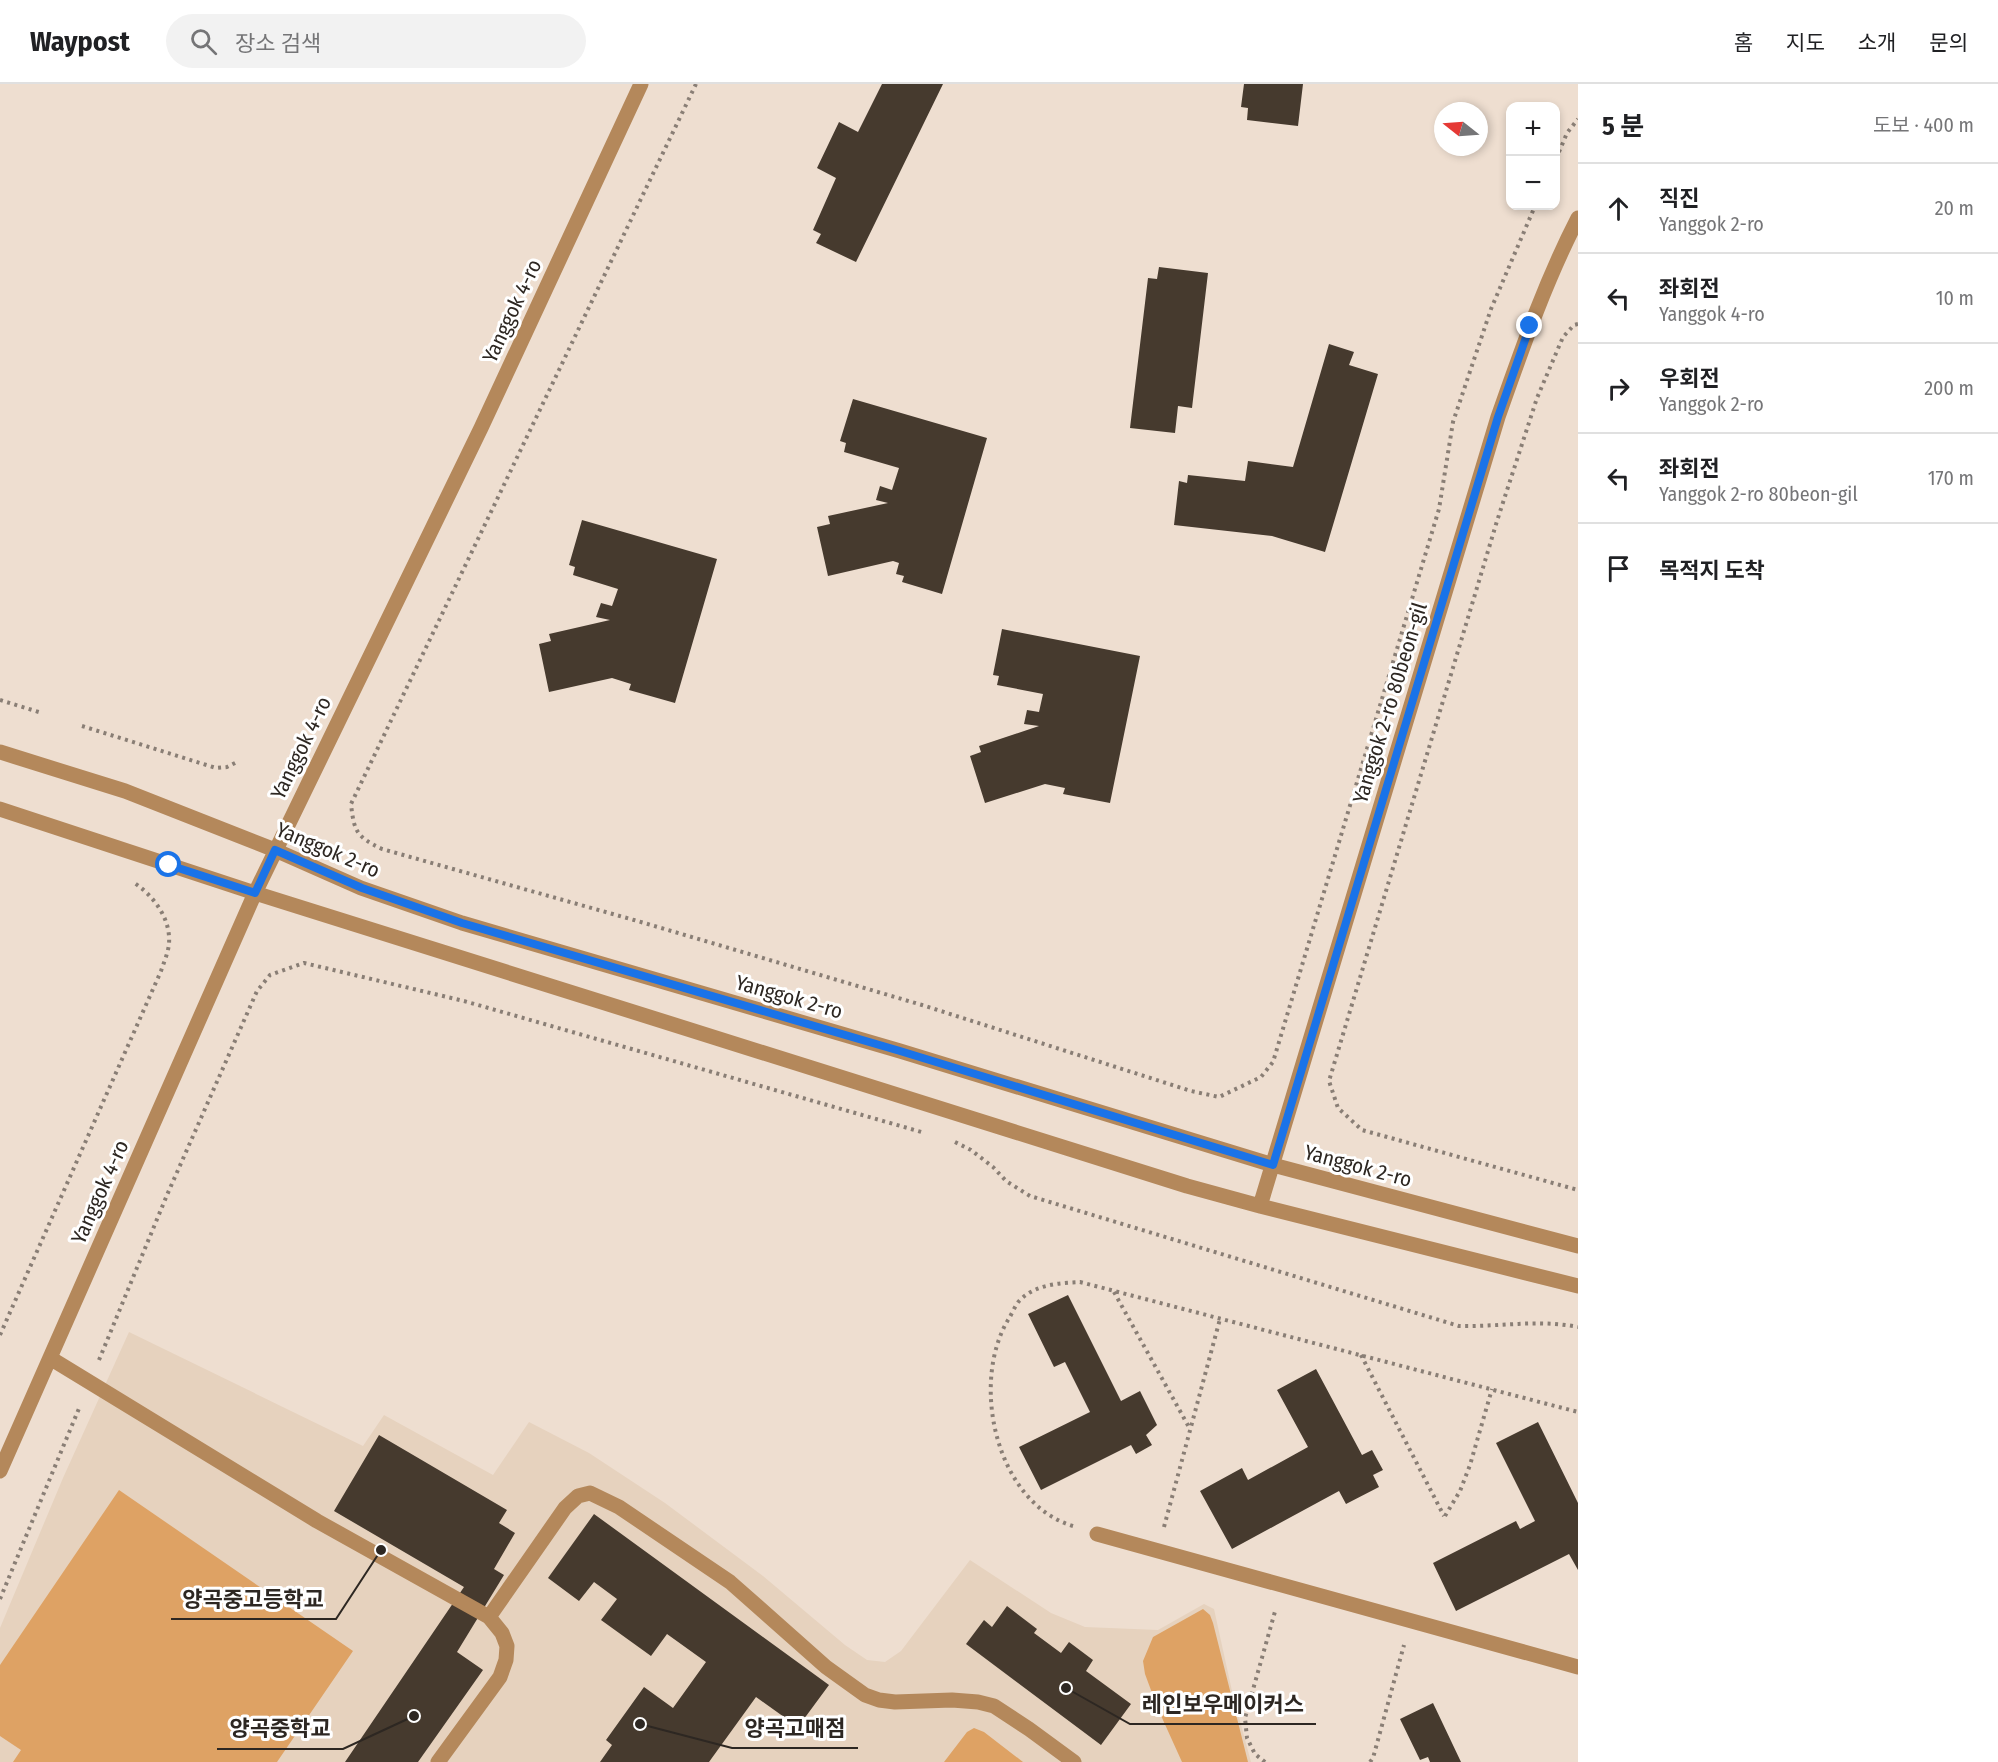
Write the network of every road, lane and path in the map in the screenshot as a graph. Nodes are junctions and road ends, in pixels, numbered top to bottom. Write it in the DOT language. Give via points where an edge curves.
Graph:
graph roads {
  1 [pos="641,84"];
  2 [pos="696,84"];
  3 [pos="1578,119"];
  4 [pos="1557,156"];
  5 [pos="1533,210"];
  6 [pos="1578,218"];
  7 [pos="1578,324"];
  8 [pos="0,700"];
  9 [pos="42,713"];
  10 [pos="82,726"];
  11 [pos="0,752"];
  12 [pos="237,762"];
  13 [pos="0,808"];
  14 [pos="275,850"];
  15 [pos="129,880"];
  16 [pos="255,893"];
  17 [pos="929,1134"];
  18 [pos="951,1141"];
  19 [pos="1273,1165"];
  20 [pos="1578,1190"];
  21 [pos="1260,1206"];
  22 [pos="1578,1246"];
  23 [pos="1578,1286"];
  24 [pos="1114,1292"];
  25 [pos="1220,1319"];
  26 [pos="1578,1327"];
  27 [pos="0,1335"];
  28 [pos="1360,1354"];
  29 [pos="50,1358"];
  30 [pos="90,1383"];
  31 [pos="1492,1389"];
  32 [pos="1578,1412"];
  33 [pos="1190,1430"];
  34 [pos="0,1471"];
  35 [pos="1097,1534"];
  36 [pos="1158,1550"];
  37 [pos="1282,1584"];
  38 [pos="0,1599"];
  39 [pos="489,1617"];
  40 [pos="1411,1620"];
  41 [pos="1578,1667"];
  42 [pos="438,1762"];
  43 [pos="1074,1762"];
  44 [pos="1265,1762"];
  45 [pos="1370,1762"];
  1 -- 14 [label="street, Yanggok 4-ro" via="481,428"];
  2 -- 5 [label="path" via="351,804 353,825 364,840 382,849 844,982 1219,1097 1261,1077 1273,1062 1439,509 1453,422 1491,309"];
  3 -- 4 [label="path"];
  6 -- 19 [label="street, Yanggok 2-ro 80beon-gil" via="1556,260 1498,417"];
  7 -- 20 [label="path" via="1563,337 1537,398 1329,1081 1338,1108 1362,1130"];
  8 -- 9 [label="path"];
  10 -- 12 [label="path" via="216,768"];
  11 -- 14 [label="street, Yanggok 2-ro" via="125,791"];
  13 -- 16 [label="street"];
  14 -- 16 [label="street, Yanggok 4-ro"];
  14 -- 19 [label="street, Yanggok 2-ro" via="362,888 462,923"];
  15 -- 27 [label="path" via="144,888 156,902 167,922 169,943 161,971"];
  16 -- 21 [label="street"];
  16 -- 29 [label="street, Yanggok 4-ro"];
  17 -- 30 [label="path" via="464,1001 304,963 270,975 257,991 166,1195"];
  18 -- 26 [label="path" via="971,1150 1006,1182 1030,1196 1459,1326 1552,1323"];
  19 -- 21 [label="street, Yanggok 2-ro 80beon-gil"];
  19 -- 22 [label="street, Yanggok 2-ro"];
  21 -- 23 [label="street"];
  24 -- 25 [label="path"];
  24 -- 33 [label="path"];
  24 -- 35 [label="path" via="1080,1282 1057,1283 1020,1300 995,1349 991,1376 992,1412 1001,1450 1020,1488 1043,1512 1064,1524"];
  25 -- 28 [label="path"];
  25 -- 33 [label="path"];
  28 -- 31 [label="path"];
  28 -- 31 [label="path" via="1444,1516 1470,1465"];
  29 -- 30 [label="street"];
  29 -- 34 [label="street, Yanggok 4-ro"];
  30 -- 38 [label="path"];
  30 -- 39 [label="street" via="317,1521"];
  31 -- 32 [label="path"];
  33 -- 36 [label="path"];
  35 -- 36 [label="street"];
  36 -- 37 [label="street"];
  37 -- 40 [label="street"];
  37 -- 44 [label="path" via="1245,1718 1247,1738 1255,1754"];
  39 -- 42 [label="street" via="502,1633 507,1646 506,1660 500,1677"];
  39 -- 43 [label="street" via="565,1508 578,1496 591,1493 619,1507 730,1582 826,1667 865,1695 895,1702 952,1700 994,1706"];
  40 -- 41 [label="street"];
  40 -- 45 [label="path"];
}
